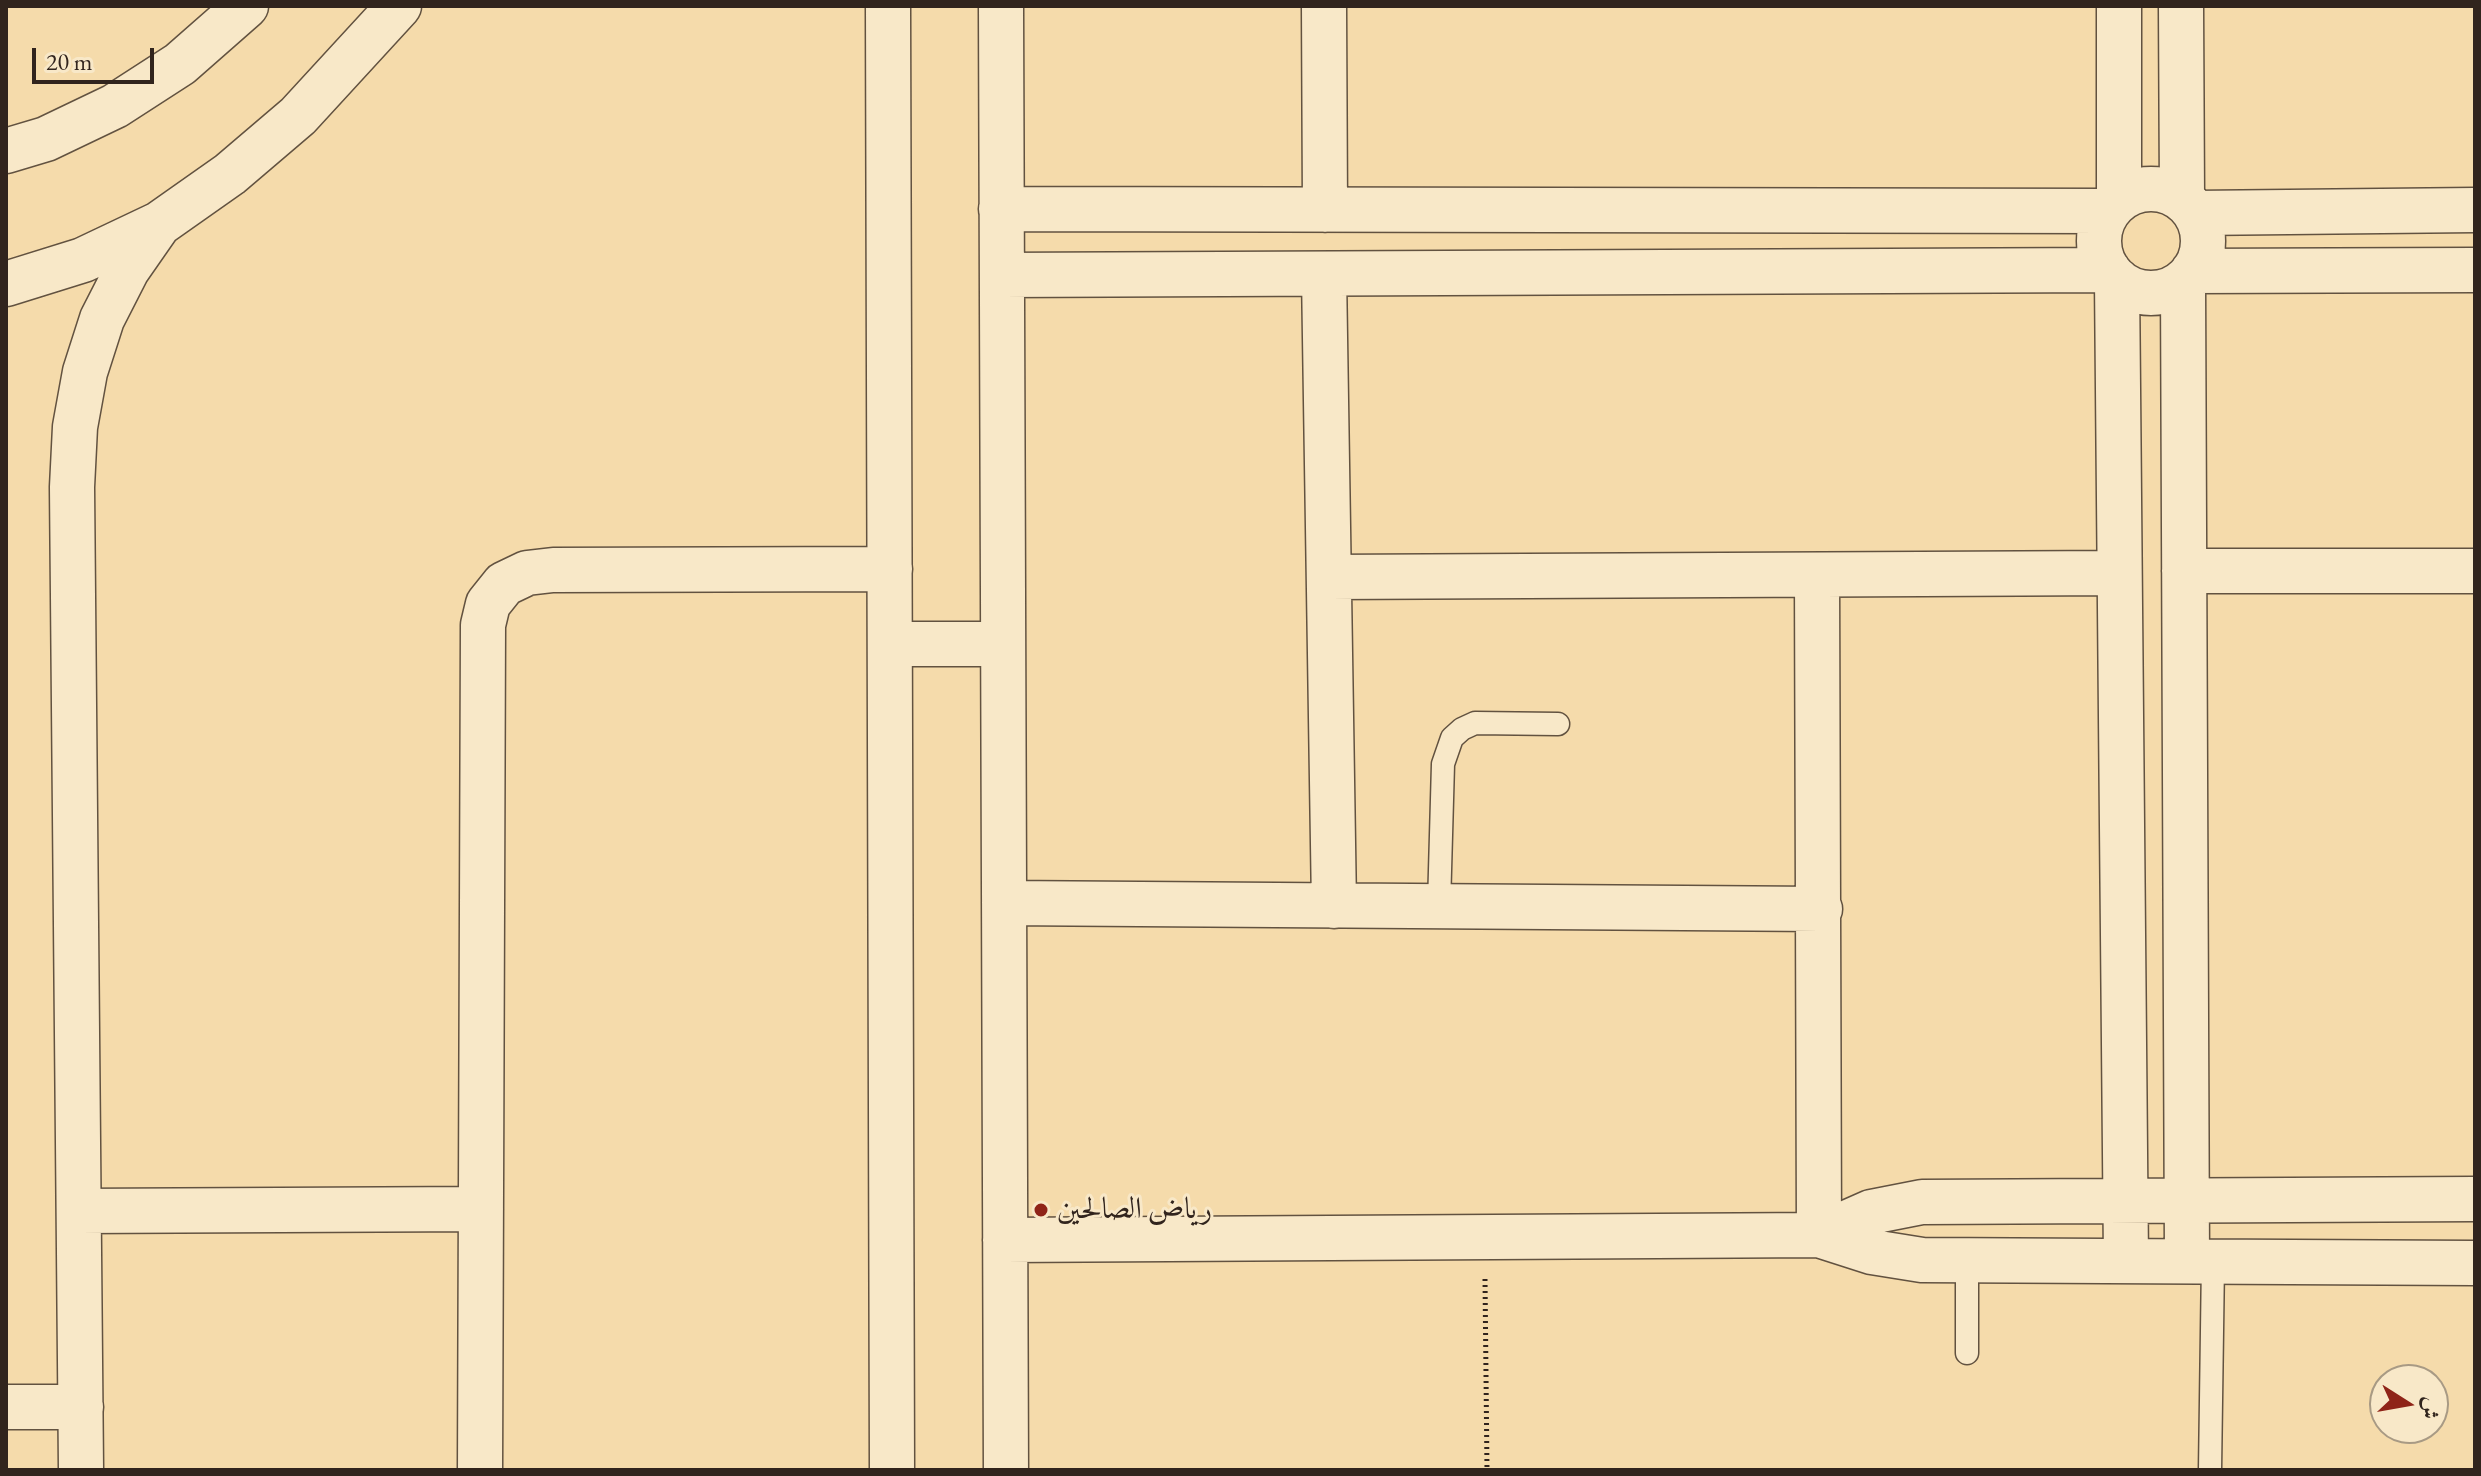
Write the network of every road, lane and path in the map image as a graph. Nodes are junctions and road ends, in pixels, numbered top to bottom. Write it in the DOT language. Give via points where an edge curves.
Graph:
graph roads {
  1 [pos="246,6"];
  2 [pos="355,6"];
  3 [pos="399,6"];
  4 [pos="888,6"];
  5 [pos="1001,6"];
  6 [pos="1324,6"];
  7 [pos="2119,6"];
  8 [pos="2181,6"];
  9 [pos="356,52"];
  10 [pos="6,151"];
  11 [pos="2114,205"];
  12 [pos="2188,206"];
  13 [pos="1001,209"];
  14 [pos="1325,210"];
  15 [pos="2475,210"];
  16 [pos="159,224"];
  17 [pos="2475,270"];
  18 [pos="1324,274"];
  19 [pos="1002,275"];
  20 [pos="2112,275"];
  21 [pos="2188,277"];
  22 [pos="6,284"];
  23 [pos="890,569"];
  24 [pos="2184,571"];
  25 [pos="2475,571"];
  26 [pos="2119,573"];
  27 [pos="1817,575"];
  28 [pos="1329,577"];
  29 [pos="890,644"];
  30 [pos="1003,644"];
  31 [pos="1558,724"];
  32 [pos="1004,903"];
  33 [pos="1334,906"];
  34 [pos="1439,906"];
  35 [pos="1820,909"];
  36 [pos="2125,1199"];
  37 [pos="2186,1199"];
  38 [pos="2475,1199"];
  39 [pos="481,1209"];
  40 [pos="79,1211"];
  41 [pos="1819,1235"];
  42 [pos="1485,1237"];
  43 [pos="1005,1240"];
  44 [pos="1967,1260"];
  45 [pos="2126,1261"];
  46 [pos="2200,1261"];
  47 [pos="2475,1263"];
  48 [pos="1967,1353"];
  49 [pos="6,1407"];
  50 [pos="81,1407"];
  51 [pos="81,1470"];
  52 [pos="480,1470"];
  53 [pos="892,1470"];
  54 [pos="1006,1470"];
  55 [pos="1487,1470"];
  56 [pos="2210,1470"];
  1 -- 10 [label="street" via="180,64 115,106 46,139"];
  2 -- 9 [label="street" via="360,19"];
  3 -- 9 [label="street"];
  4 -- 23 [label="street"];
  5 -- 13 [label="street"];
  6 -- 14 [label="street"];
  7 -- 11 [label="street"];
  8 -- 12 [label="street"];
  9 -- 16 [label="street" via="298,116 230,174"];
  11 -- 12 [label="street" via="2134,191 2150,188 2167,191"];
  11 -- 14 [label="street"];
  11 -- 20 [label="street" via="2100,230 2100,251"];
  12 -- 15 [label="street"];
  12 -- 21 [label="street" via="2203,242"];
  13 -- 14 [label="street"];
  13 -- 19 [label="street"];
  16 -- 22 [label="street" via="83,260"];
  16 -- 40 [label="street" via="102,319 75,427"];
  17 -- 21 [label="street"];
  18 -- 19 [label="street"];
  18 -- 20 [label="street"];
  18 -- 28 [label="street"];
  19 -- 30 [label="street"];
  20 -- 21 [label="street" via="2149,293 2167,290"];
  20 -- 26 [label="street"];
  21 -- 24 [label="street"];
  23 -- 29 [label="street"];
  23 -- 39 [label="street" via="553,570 527,573 504,584 488,604 483,625"];
  24 -- 25 [label="street"];
  24 -- 37 [label="street"];
  26 -- 27 [label="street"];
  26 -- 36 [label="street"];
  27 -- 28 [label="street"];
  27 -- 35 [label="street"];
  28 -- 33 [label="street"];
  29 -- 30 [label="street"];
  29 -- 53 [label="street"];
  30 -- 32 [label="street"];
  31 -- 34 [label="lane" via="1475,723 1452,738 1443,764"];
  32 -- 33 [label="street"];
  32 -- 43 [label="street"];
  33 -- 34 [label="street"];
  34 -- 35 [label="street"];
  35 -- 41 [label="street"];
  36 -- 37 [label="street"];
  36 -- 41 [label="street" via="1922,1202 1871,1212"];
  36 -- 45 [label="street"];
  37 -- 38 [label="street"];
  37 -- 46 [label="street"];
  39 -- 40 [label="street"];
  39 -- 52 [label="street"];
  40 -- 50 [label="street"];
  41 -- 42 [label="street"];
  41 -- 44 [label="street" via="1898,1257"];
  42 -- 43 [label="street"];
  42 -- 55 [label="path"];
  43 -- 54 [label="street"];
  44 -- 45 [label="street"];
  44 -- 48 [label="lane"];
  45 -- 46 [label="street"];
  46 -- 47 [label="street"];
  46 -- 56 [label="lane"];
  49 -- 50 [label="street"];
  50 -- 51 [label="street"];
}
